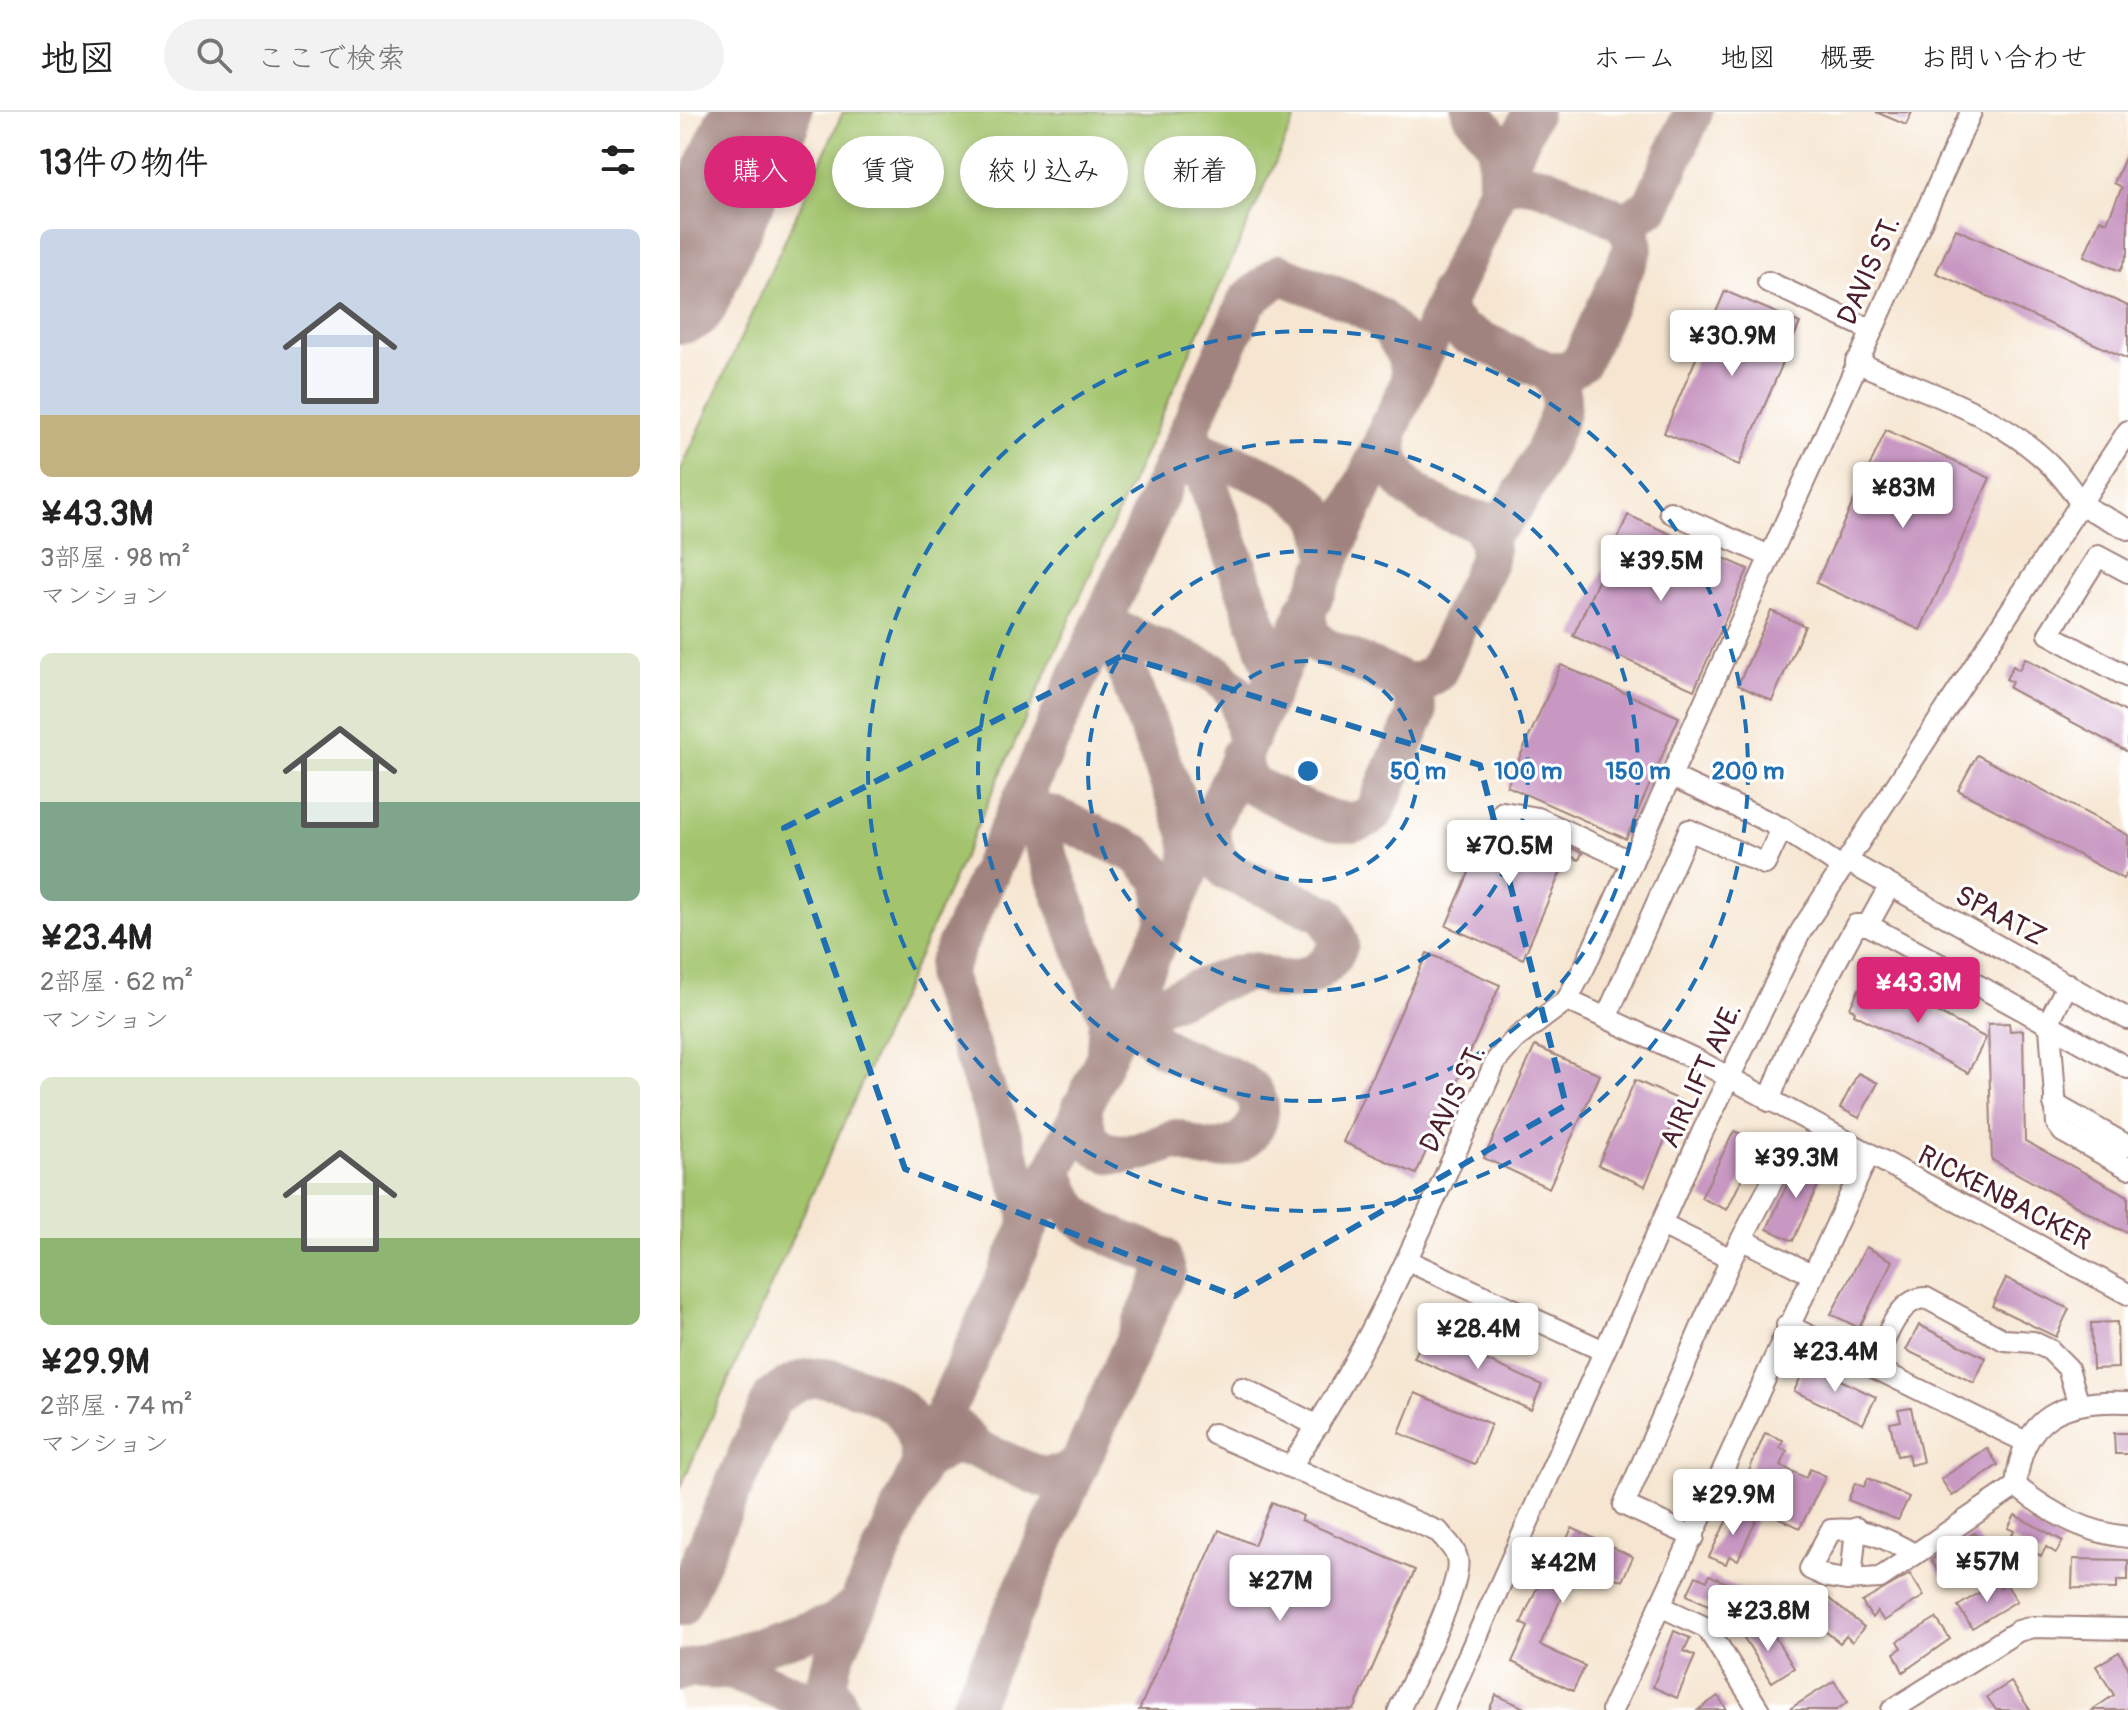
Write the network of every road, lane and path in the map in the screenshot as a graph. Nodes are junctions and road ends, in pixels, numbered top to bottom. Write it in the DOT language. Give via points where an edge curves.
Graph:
graph roads {
  1 [pos="1971,112"];
  2 [pos="1768,282"];
  3 [pos="1871,330"];
  4 [pos="1856,362"];
  5 [pos="2128,431"];
  6 [pos="2128,452"];
  7 [pos="2081,505"];
  8 [pos="1670,512"];
  9 [pos="2128,529"];
  10 [pos="1769,556"];
  11 [pos="2128,572"];
  12 [pos="2128,677"];
  13 [pos="1670,776"];
  14 [pos="1503,812"];
  15 [pos="1782,828"];
  16 [pos="1632,862"];
  17 [pos="1845,864"];
  18 [pos="1889,887"];
  19 [pos="1868,925"];
  20 [pos="2068,984"];
  21 [pos="1567,1000"];
  22 [pos="1607,1016"];
  23 [pos="2128,1019"];
  24 [pos="2050,1027"];
  25 [pos="2128,1068"];
  26 [pos="1730,1079"];
  27 [pos="1769,1101"];
  28 [pos="2054,1104"];
  29 [pos="2128,1146"];
  30 [pos="1868,1156"];
  31 [pos="1784,1159"];
  32 [pos="2128,1168"];
  33 [pos="1662,1225"];
  34 [pos="1743,1240"];
  35 [pos="1731,1259"];
  36 [pos="1408,1261"];
  37 [pos="1813,1275"];
  38 [pos="2128,1294"];
  39 [pos="1787,1325"];
  40 [pos="1604,1351"];
  41 [pos="1873,1365"];
  42 [pos="1242,1388"];
  43 [pos="2085,1401"];
  44 [pos="2128,1402"];
  45 [pos="1318,1426"];
  46 [pos="1214,1434"];
  47 [pos="2026,1442"];
  48 [pos="1291,1466"];
  49 [pos="2016,1486"];
  50 [pos="1856,1528"];
  51 [pos="1694,1537"];
  52 [pos="2128,1537"];
  53 [pos="1914,1554"];
  54 [pos="1851,1579"];
  55 [pos="1662,1607"];
  56 [pos="2128,1629"];
  57 [pos="1399,1710"];
  58 [pos="1444,1710"];
  59 [pos="1612,1710"];
  60 [pos="1759,1710"];
  61 [pos="1892,1710"];
  1 -- 3 [label="street, DAVIS ST."];
  2 -- 3 [label="street"];
  3 -- 4 [label="street, DAVIS ST."];
  4 -- 7 [label="street" via="2013,431 2070,485"];
  4 -- 10 [label="street, DAVIS ST."];
  5 -- 7 [label="street, AIRLIFT AVE."];
  6 -- 7 [label="street, AIRLIFT AVE."];
  7 -- 9 [label="street"];
  7 -- 17 [label="street, AIRLIFT AVE."];
  8 -- 10 [label="street"];
  10 -- 13 [label="street, DAVIS ST."];
  11 -- 12 [label="street" via="2098,556 2049,634"];
  13 -- 15 [label="street, SPAATZ"];
  13 -- 16 [label="street, DAVIS ST."];
  14 -- 16 [label="street" via="1538,818"];
  15 -- 17 [label="street, SPAATZ"];
  15 -- 22 [label="street" via="1765,864 1689,830"];
  16 -- 21 [label="street, DAVIS ST."];
  17 -- 18 [label="street, SPAATZ"];
  17 -- 26 [label="street, AIRLIFT AVE." via="1801,931"];
  18 -- 19 [label="street"];
  18 -- 20 [label="street, SPAATZ"];
  19 -- 24 [label="street"];
  19 -- 27 [label="street" via="1856,925 1789,1049"];
  20 -- 23 [label="street, SPAATZ"];
  20 -- 24 [label="street"];
  21 -- 22 [label="street, RICKENBACKER"];
  21 -- 36 [label="street, DAVIS ST." via="1515,1039 1496,1061"];
  22 -- 26 [label="street, RICKENBACKER"];
  24 -- 25 [label="street"];
  24 -- 28 [label="street"];
  26 -- 27 [label="street, RICKENBACKER"];
  26 -- 33 [label="street, AIRLIFT AVE."];
  27 -- 30 [label="street, RICKENBACKER"];
  28 -- 29 [label="street"];
  28 -- 32 [label="street" via="2063,1132"];
  30 -- 37 [label="street"];
  30 -- 38 [label="street, RICKENBACKER"];
  31 -- 34 [label="street"];
  33 -- 35 [label="street"];
  33 -- 40 [label="street, AIRLIFT AVE."];
  34 -- 35 [label="street"];
  34 -- 37 [label="street"];
  35 -- 51 [label="street" via="1624,1505"];
  36 -- 40 [label="street"];
  36 -- 45 [label="street, DAVIS ST."];
  37 -- 39 [label="street"];
  39 -- 41 [label="street"];
  39 -- 51 [label="street"];
  40 -- 58 [label="street, AIRLIFT AVE."];
  41 -- 43 [label="street" via="1905,1305 1926,1298 2004,1340 2033,1342 2050,1350 2068,1368"];
  41 -- 47 [label="street"];
  42 -- 45 [label="street"];
  43 -- 44 [label="street"];
  43 -- 47 [label="street" via="2057,1411"];
  45 -- 48 [label="street, DAVIS ST."];
  46 -- 48 [label="street"];
  47 -- 49 [label="street"];
  48 -- 57 [label="street" via="1439,1532 1457,1556 1456,1585"];
  49 -- 52 [label="street" via="2056,1515"];
  49 -- 53 [label="street"];
  50 -- 53 [label="street"];
  50 -- 54 [label="street"];
  50 -- 54 [label="street" via="1831,1530 1810,1569"];
  51 -- 55 [label="street"];
  53 -- 54 [label="street" via="1880,1578"];
  55 -- 59 [label="street"];
  55 -- 60 [label="street" via="1707,1628"];
  56 -- 61 [label="street" via="2018,1631"];
}
